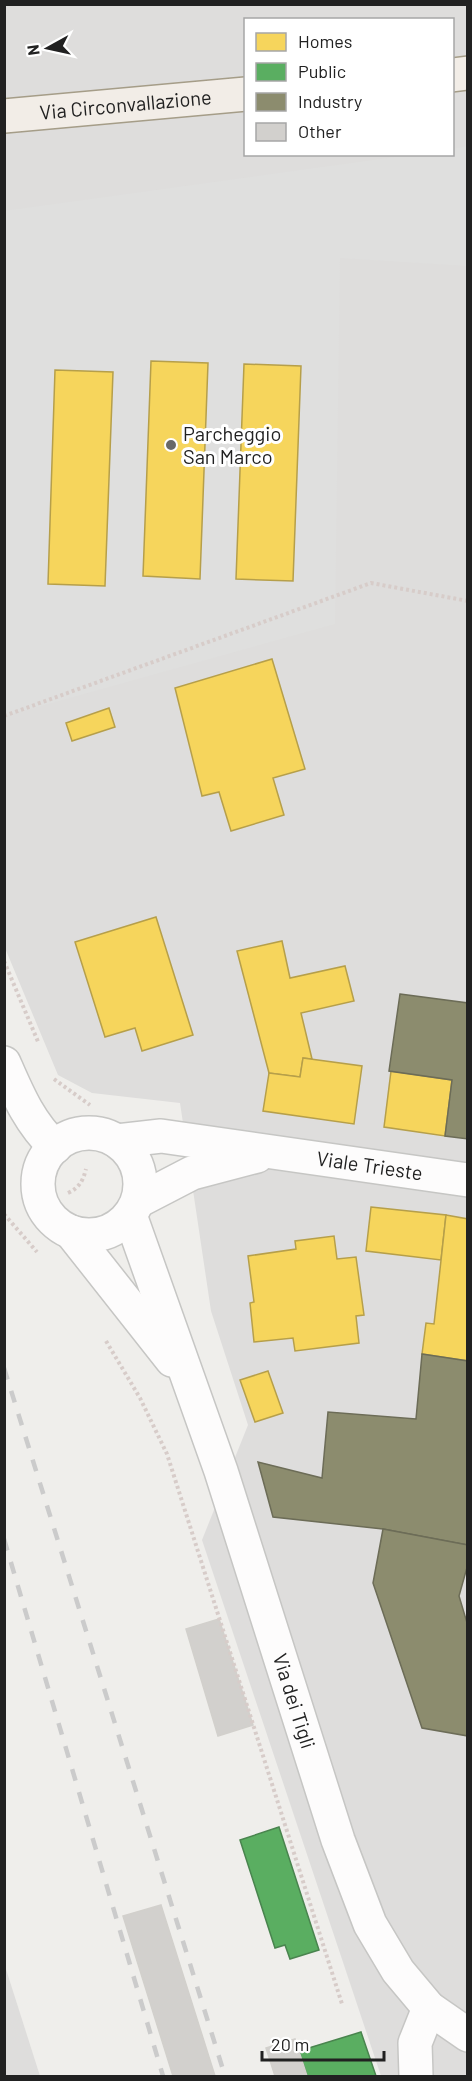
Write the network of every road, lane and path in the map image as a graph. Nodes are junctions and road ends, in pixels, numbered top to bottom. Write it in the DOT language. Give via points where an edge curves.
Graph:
graph roads {
  1 [pos="244,94"];
  2 [pos="4,117"];
  3 [pos="468,601"];
  4 [pos="4,716"];
  5 [pos="4,961"];
  6 [pos="40,1046"];
  7 [pos="4,1063"];
  8 [pos="49,1068"];
  9 [pos="90,1105"];
  10 [pos="117,1141"];
  11 [pos="55,1147"];
  12 [pos="271,1152"];
  13 [pos="468,1180"];
  14 [pos="134,1208"];
  15 [pos="4,1214"];
  16 [pos="71,1232"];
  17 [pos="41,1258"];
  18 [pos="105,1340"];
  19 [pos="188,1380"];
  20 [pos="342,2004"];
  21 [pos="429,2008"];
  22 [pos="468,2035"];
  23 [pos="416,2076"];
  1 -- 2 [label="main road, Via Circonvallazione"];
  3 -- 4 [label="path" via="371,583"];
  5 -- 6 [label="path"];
  7 -- 11 [label="street" via="24,1110 36,1129"];
  8 -- 9 [label="path" via="54,1078"];
  10 -- 11 [label="street" via="92,1133 72,1136"];
  10 -- 12 [label="street, Viale Trieste" via="161,1136"];
  10 -- 14 [label="street, Via dei Tigli" via="130,1152 138,1167 140,1184"];
  11 -- 16 [label="street, Via dei Tigli" via="40,1172 38,1186 48,1214"];
  12 -- 13 [label="street, Viale Trieste"];
  12 -- 14 [label="street, Viale Trieste" via="192,1173"];
  14 -- 16 [label="street" via="118,1226 104,1233"];
  14 -- 19 [label="street, Via dei Tigli"];
  15 -- 17 [label="path"];
  16 -- 19 [label="street, Via dei Tigli"];
  18 -- 20 [label="path" via="140,1398 167,1454"];
  19 -- 21 [label="street, Via dei Tigli" via="221,1471 338,1840 366,1914 398,1971"];
  21 -- 22 [label="street, Via dei Tigli"];
  21 -- 23 [label="street" via="415,2043"];
}
